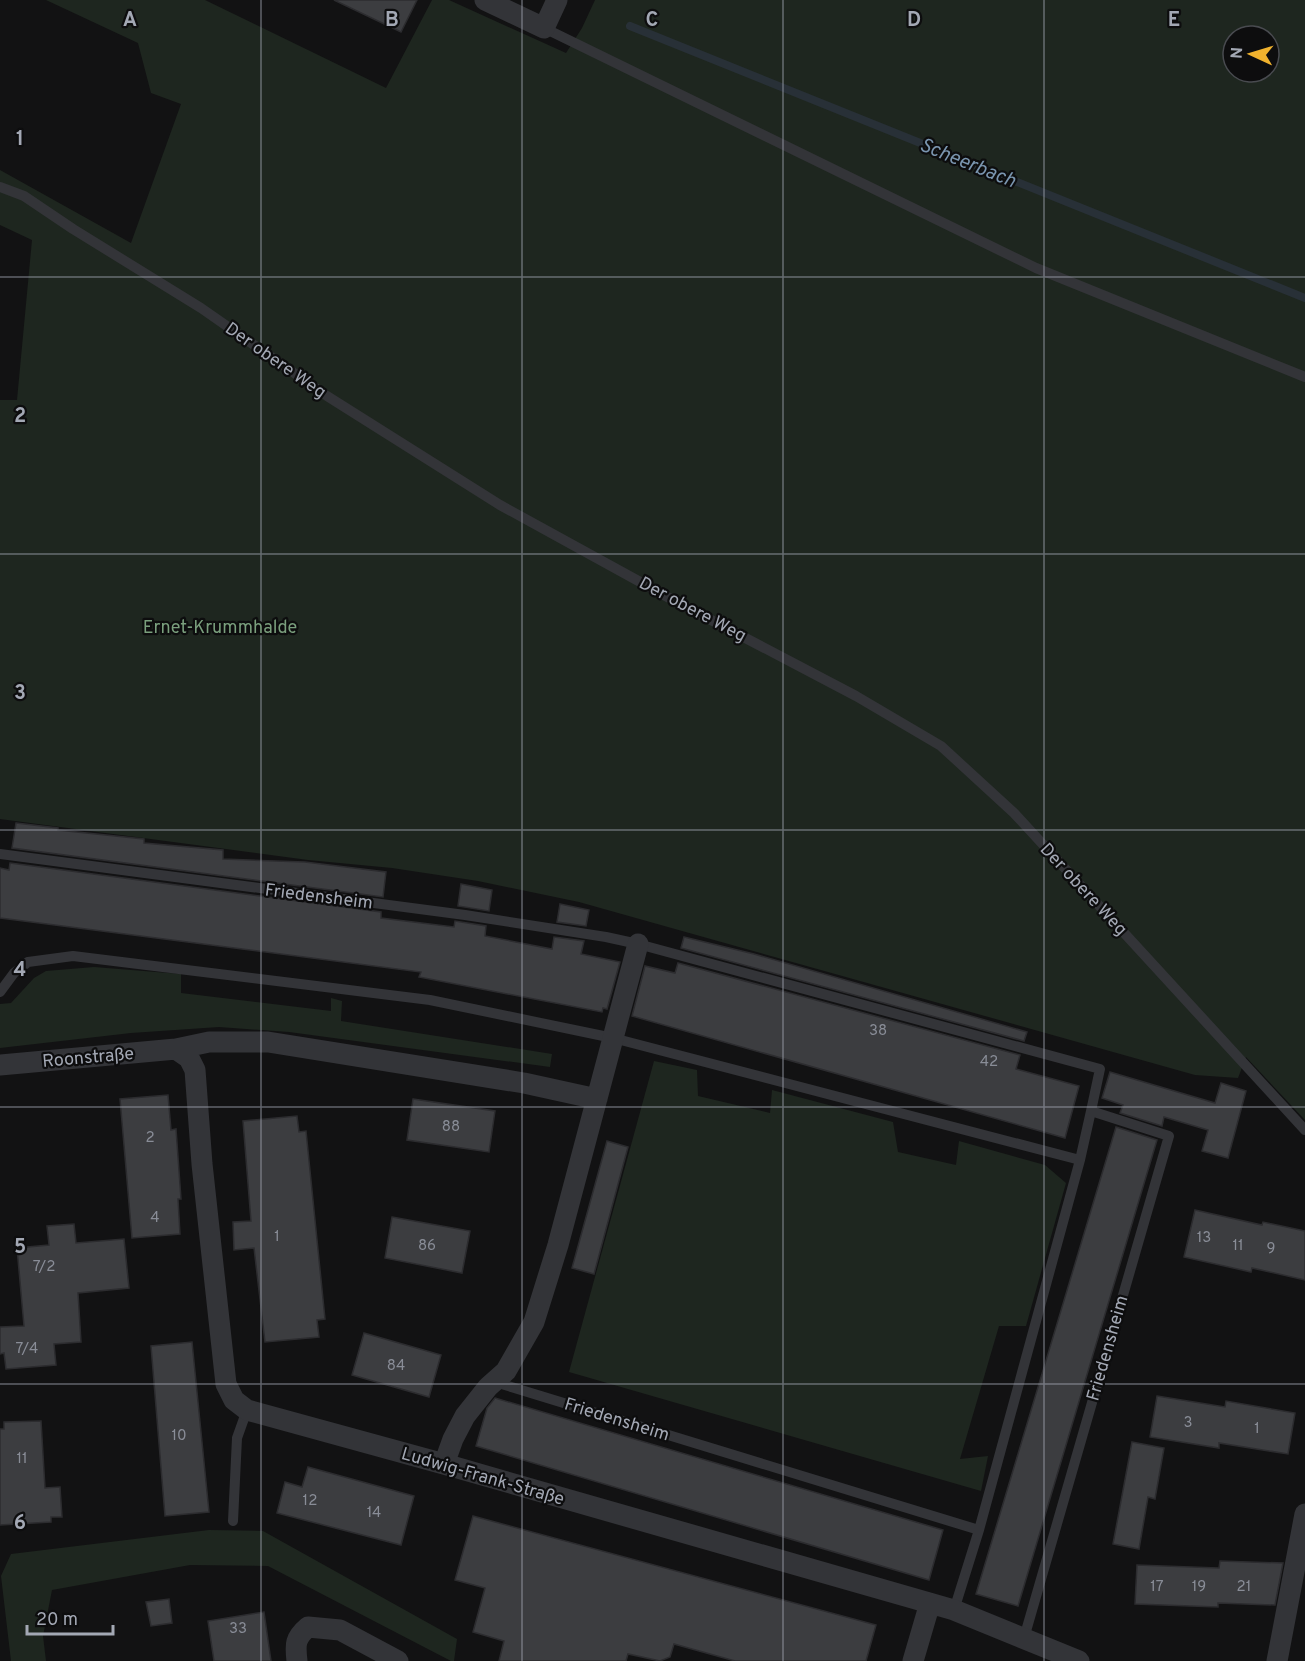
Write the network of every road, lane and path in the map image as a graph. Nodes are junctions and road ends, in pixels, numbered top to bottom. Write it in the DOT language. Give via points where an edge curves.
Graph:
graph roads {
  1 [pos="485,0"];
  2 [pos="557,0"];
  3 [pos="544,28"];
  4 [pos="0,187"];
  5 [pos="1305,377"];
  6 [pos="0,854"];
  7 [pos="638,944"];
  8 [pos="0,992"];
  9 [pos="613,1038"];
  10 [pos="176,1049"];
  11 [pos="0,1065"];
  12 [pos="597,1099"];
  13 [pos="1091,1111"];
  14 [pos="1305,1130"];
  15 [pos="1080,1160"];
  16 [pos="495,1382"];
  17 [pos="247,1410"];
  18 [pos="444,1464"];
  19 [pos="1305,1514"];
  20 [pos="233,1521"];
  21 [pos="980,1530"];
  22 [pos="930,1603"];
  23 [pos="954,1610"];
  24 [pos="1023,1638"];
  25 [pos="297,1661"];
  26 [pos="398,1661"];
  27 [pos="913,1661"];
  28 [pos="1079,1661"];
  29 [pos="1277,1661"];
  1 -- 3 [label="street"];
  2 -- 3 [label="street"];
  3 -- 5 [label="lane" via="1036,268"];
  4 -- 14 [label="lane, Der obere Weg" via="24,196 201,308 327,396 500,505 856,696 941,746 1014,813"];
  6 -- 7 [label="lane, Friedensheim" via="465,915"];
  7 -- 9 [label="street"];
  7 -- 13 [label="lane, Friedensheim" via="1100,1069"];
  8 -- 9 [label="lane" via="28,962 74,956 430,1000"];
  9 -- 12 [label="street"];
  9 -- 15 [label="lane"];
  10 -- 11 [label="street, Roonstraße"];
  10 -- 12 [label="street" via="210,1042 268,1042 524,1083"];
  10 -- 17 [label="street" via="189,1058 195,1070 226,1384 234,1400"];
  12 -- 16 [label="street" via="534,1322 506,1371"];
  13 -- 15 [label="lane, Friedensheim"];
  13 -- 24 [label="lane, Friedensheim" via="1168,1136"];
  15 -- 21 [label="lane, Friedensheim"];
  16 -- 18 [label="street" via="465,1416"];
  16 -- 21 [label="lane, Friedensheim"];
  17 -- 18 [label="street, Ludwig-Frank-Straße"];
  17 -- 20 [label="lane" via="237,1438"];
  18 -- 22 [label="street, Ludwig-Frank-Straße"];
  19 -- 29 [label="street"];
  21 -- 23 [label="lane, Friedensheim"];
  22 -- 23 [label="street, Ludwig-Frank-Straße"];
  22 -- 27 [label="street"];
  23 -- 24 [label="street, Ludwig-Frank-Straße"];
  24 -- 28 [label="street, Ludwig-Frank-Straße"];
  25 -- 26 [label="street" via="299,1634 308,1627 340,1630"];
}
